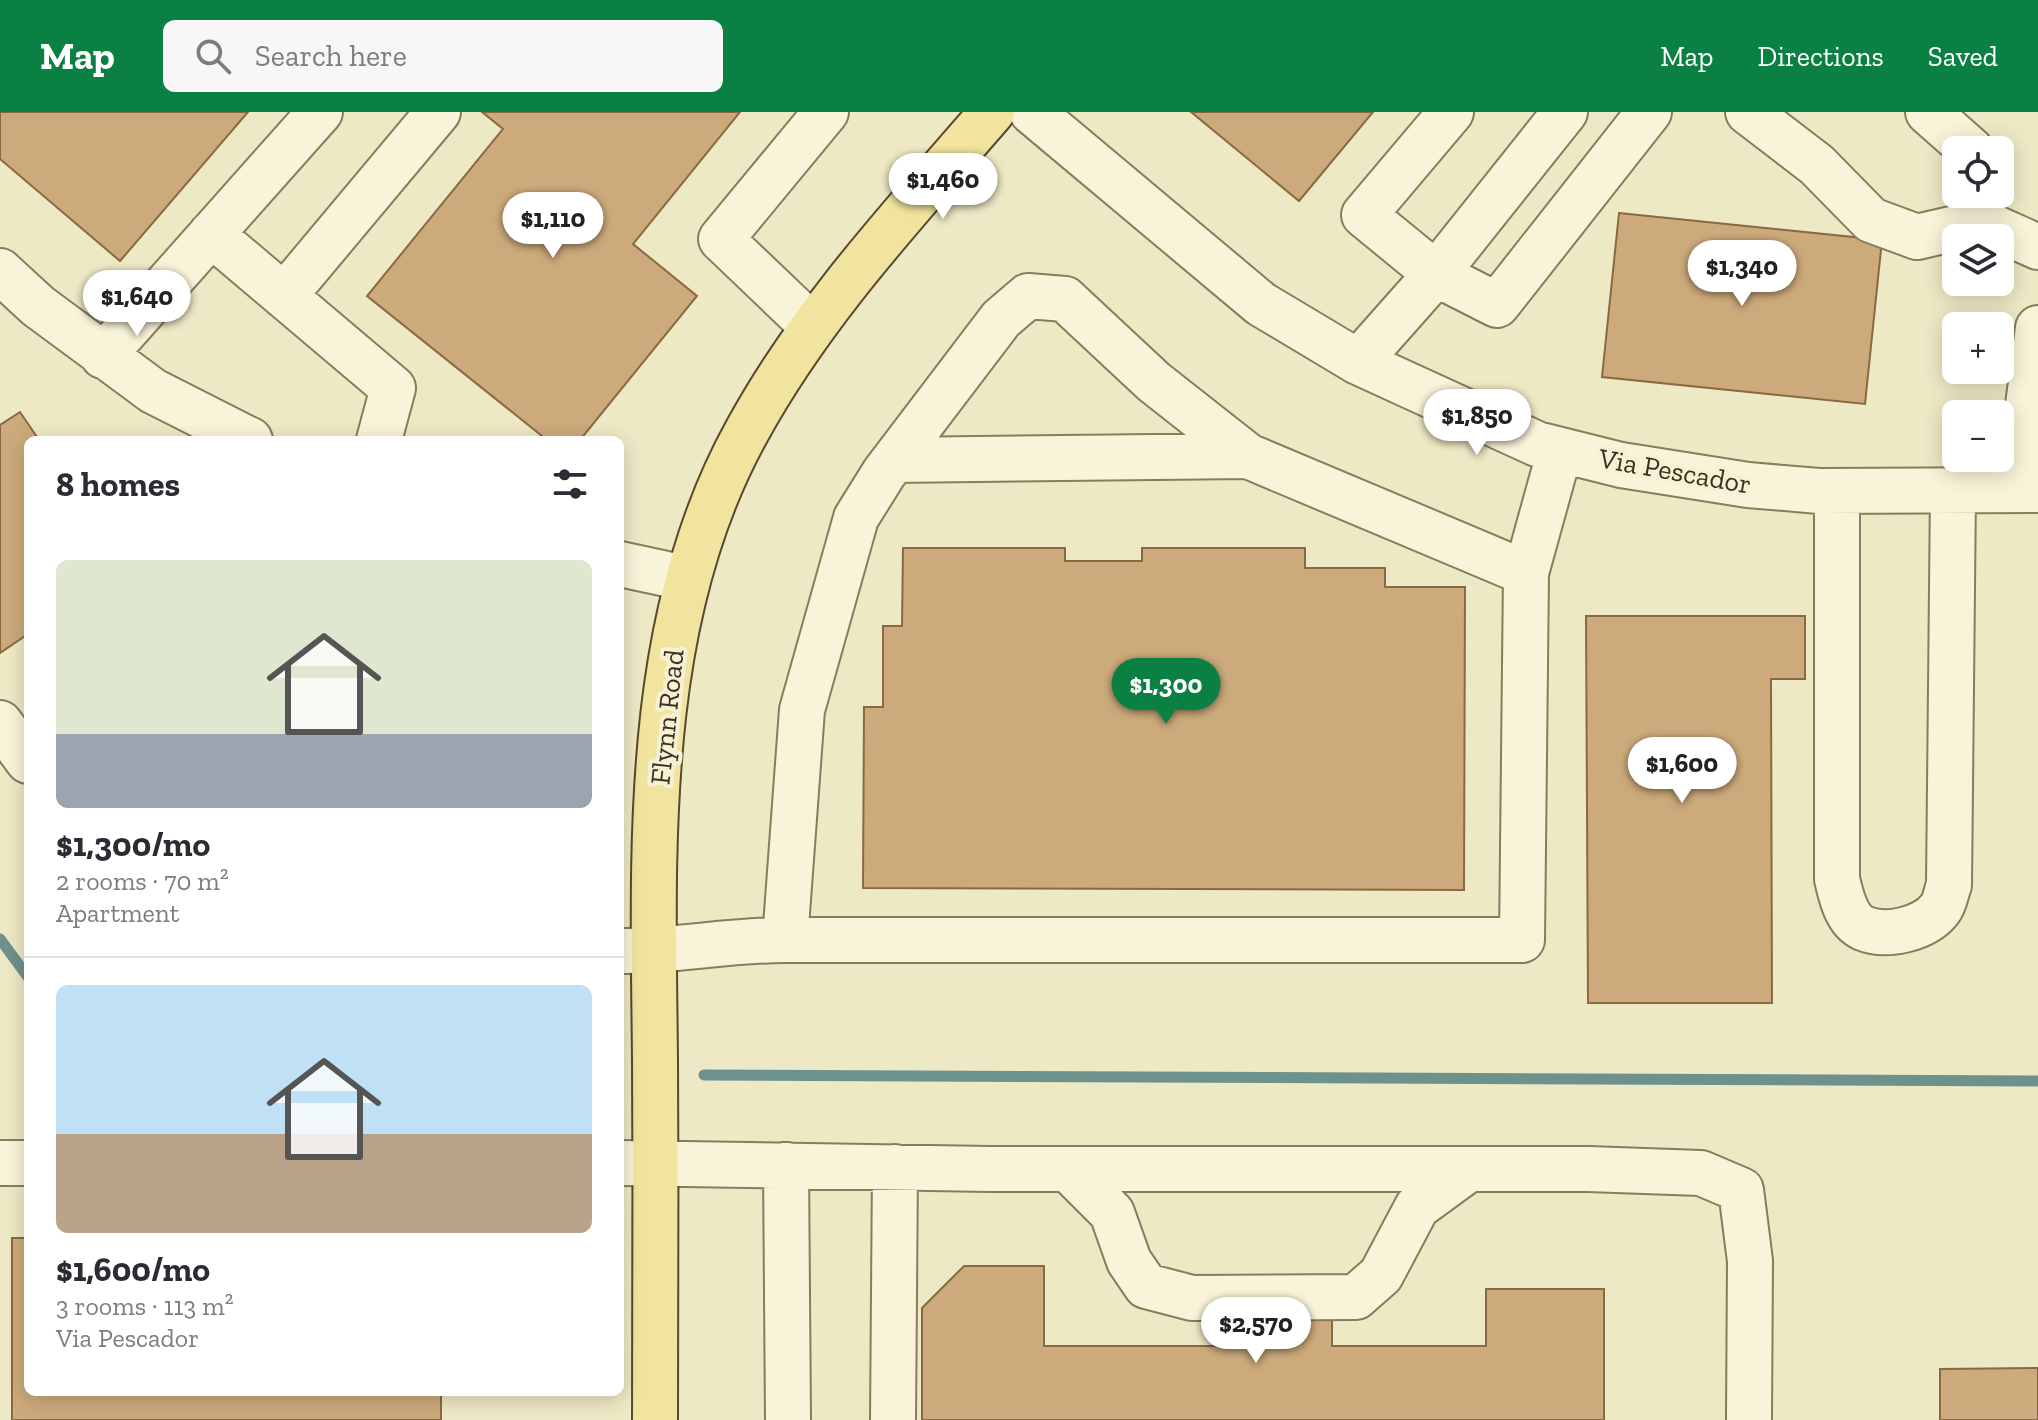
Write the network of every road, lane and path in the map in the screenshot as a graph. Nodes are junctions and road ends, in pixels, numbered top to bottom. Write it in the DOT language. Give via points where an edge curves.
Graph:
graph roads {
  1 [pos="320,112"];
  2 [pos="438,112"];
  3 [pos="826,112"];
  4 [pos="992,112"];
  5 [pos="1032,112"];
  6 [pos="1451,112"];
  7 [pos="1565,112"];
  8 [pos="1649,112"];
  9 [pos="1748,112"];
  10 [pos="1928,112"];
  11 [pos="1955,136"];
  12 [pos="1980,208"];
  13 [pos="211,234"];
  14 [pos="2038,247"];
  15 [pos="0,271"];
  16 [pos="1436,274"];
  17 [pos="284,296"];
  18 [pos="812,326"];
  19 [pos="2038,328"];
  20 [pos="103,356"];
  21 [pos="1358,362"];
  22 [pos="242,436"];
  23 [pos="380,436"];
  24 [pos="1560,450"];
  25 [pos="1248,456"];
  26 [pos="894,460"];
  27 [pos="1953,490"];
  28 [pos="2027,490"];
  29 [pos="1837,491"];
  30 [pos="624,565"];
  31 [pos="1526,573"];
  32 [pos="685,578"];
  33 [pos="785,940"];
  34 [pos="637,951"];
  35 [pos="0,1163"];
  36 [pos="24,1163"];
  37 [pos="638,1163"];
  38 [pos="786,1165"];
  39 [pos="895,1167"];
  40 [pos="1068,1169"];
  41 [pos="1469,1169"];
  42 [pos="655,1420"];
  43 [pos="788,1420"];
  44 [pos="893,1420"];
  45 [pos="1749,1420"];
  1 -- 13 [label="street"];
  2 -- 17 [label="street"];
  3 -- 18 [label="street" via="721,239"];
  4 -- 18 [label="main road, Flynn Road"];
  5 -- 21 [label="street, Via Pescador" via="1261,304"];
  6 -- 16 [label="street" via="1364,215"];
  7 -- 16 [label="street"];
  8 -- 16 [label="street" via="1497,305"];
  9 -- 12 [label="street" via="1817,165 1871,220 1917,237"];
  10 -- 11 [label="street"];
  12 -- 14 [label="street"];
  13 -- 17 [label="street"];
  13 -- 20 [label="street"];
  15 -- 20 [label="street"];
  16 -- 21 [label="street"];
  17 -- 23 [label="street" via="393,388"];
  18 -- 32 [label="main road, Flynn Road" via="746,433"];
  19 -- 28 [label="street"];
  20 -- 22 [label="street" via="153,391"];
  21 -- 24 [label="street, Via Pescador" via="1489,425"];
  24 -- 29 [label="street, Via Pescador" via="1748,485"];
  24 -- 31 [label="street"];
  25 -- 26 [label="street"];
  25 -- 26 [label="street" via="1154,382 1065,299 1028,296 1001,319"];
  25 -- 31 [label="street"];
  26 -- 33 [label="street" via="856,518 802,710"];
  27 -- 28 [label="street, Via Pescador"];
  27 -- 29 [label="street, Via Pescador"];
  27 -- 29 [label="street" via="1949,885 1941,909 1919,925 1889,933 1861,927 1843,906 1837,879"];
  30 -- 32 [label="street"];
  31 -- 33 [label="street" via="1522,940"];
  32 -- 34 [label="main road, Flynn Road"];
  33 -- 34 [label="street"];
  34 -- 37 [label="main road, Flynn Road" via="654,1006 655,1092"];
  35 -- 36 [label="street"];
  37 -- 38 [label="street"];
  37 -- 42 [label="main road, Flynn Road"];
  38 -- 39 [label="street"];
  38 -- 43 [label="street"];
  39 -- 40 [label="street"];
  39 -- 44 [label="street"];
  40 -- 41 [label="street"];
  40 -- 41 [label="street" via="1112,1213 1129,1261 1146,1286 1192,1298 1356,1297 1381,1275 1417,1207"];
  41 -- 45 [label="street" via="1701,1173 1741,1190 1750,1261"];
}
